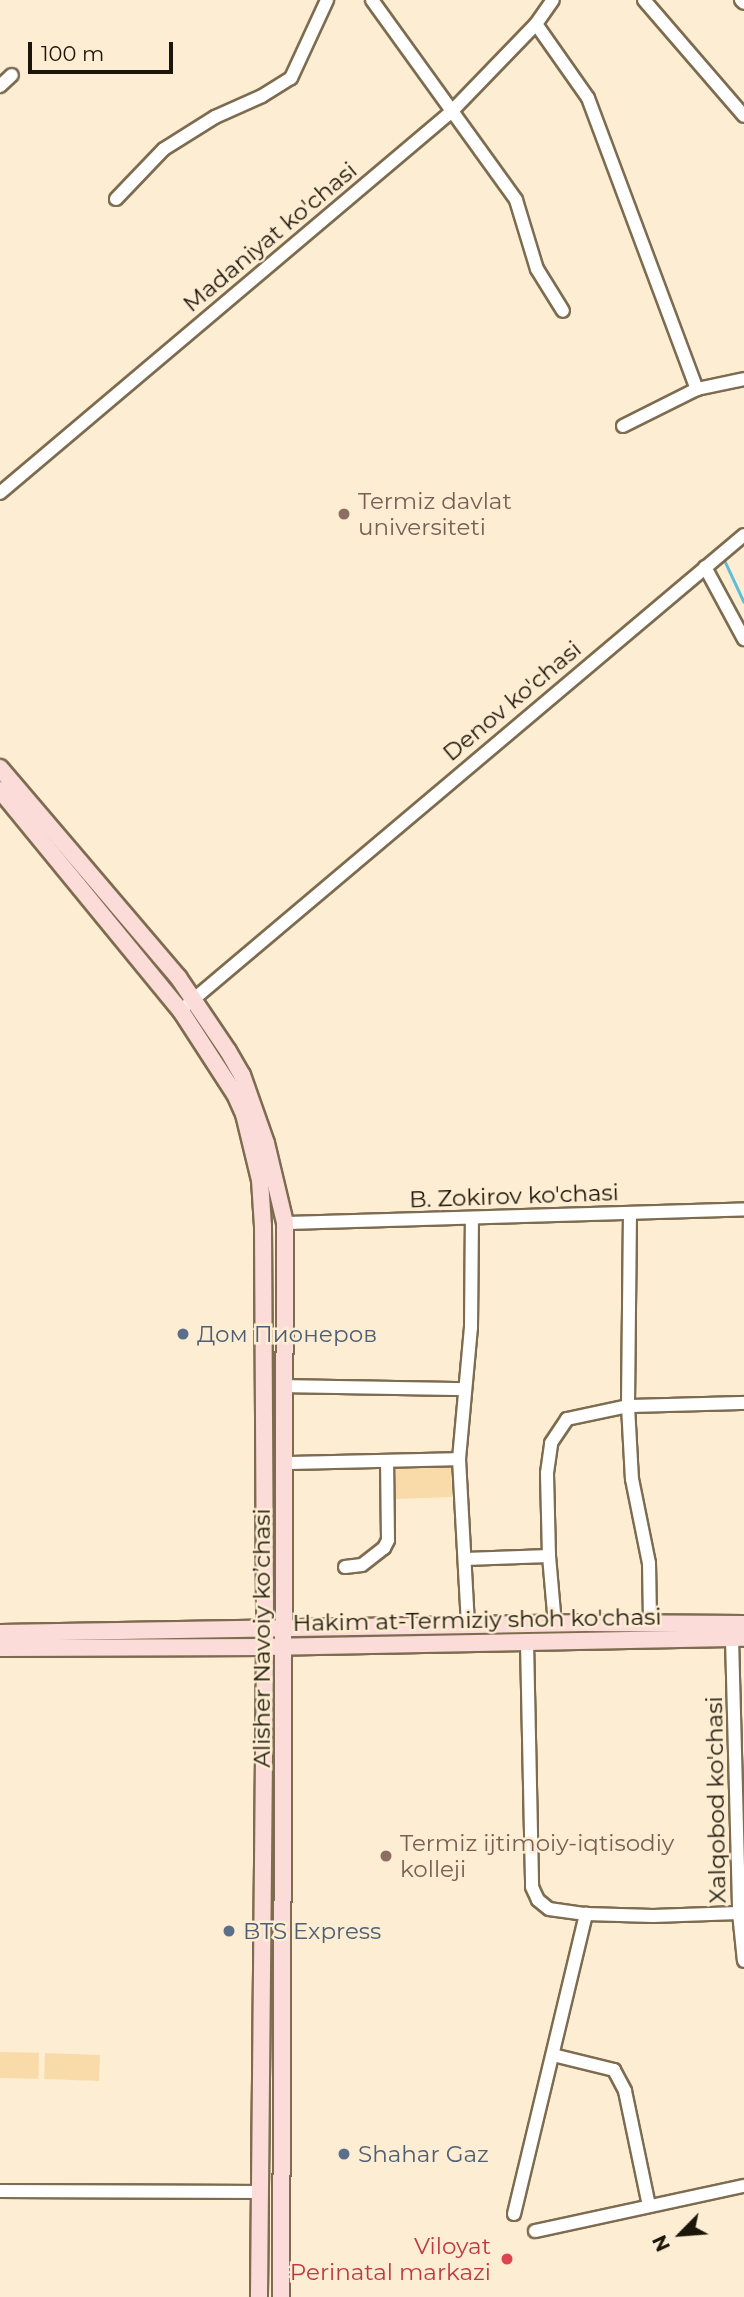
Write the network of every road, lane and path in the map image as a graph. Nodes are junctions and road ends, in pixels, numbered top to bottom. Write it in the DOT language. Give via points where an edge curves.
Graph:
graph roads {
  1 [pos="327,0"];
  2 [pos="372,0"];
  3 [pos="554,0"];
  4 [pos="645,0"];
  5 [pos="536,24"];
  6 [pos="12,75"];
  7 [pos="0,86"];
  8 [pos="451,111"];
  9 [pos="744,116"];
  10 [pos="116,199"];
  11 [pos="563,311"];
  12 [pos="744,379"];
  13 [pos="696,389"];
  14 [pos="623,426"];
  15 [pos="0,493"];
  16 [pos="744,534"];
  17 [pos="705,567"];
  18 [pos="744,639"];
  19 [pos="0,768"];
  20 [pos="0,790"];
  21 [pos="194,999"];
  22 [pos="181,1011"];
  23 [pos="744,1209"];
  24 [pos="630,1213"];
  25 [pos="472,1217"];
  26 [pos="285,1223"];
  27 [pos="284,1386"];
  28 [pos="464,1389"];
  29 [pos="744,1403"];
  30 [pos="628,1406"];
  31 [pos="459,1459"];
  32 [pos="387,1462"];
  33 [pos="285,1463"];
  34 [pos="549,1556"];
  35 [pos="465,1559"];
  36 [pos="345,1567"];
  37 [pos="650,1623"];
  38 [pos="555,1624"];
  39 [pos="744,1624"];
  40 [pos="468,1626"];
  41 [pos="284,1628"];
  42 [pos="265,1629"];
  43 [pos="0,1633"];
  44 [pos="738,1638"];
  45 [pos="527,1642"];
  46 [pos="285,1646"];
  47 [pos="265,1647"];
  48 [pos="0,1648"];
  49 [pos="739,1913"];
  50 [pos="586,1914"];
  51 [pos="262,1922"];
  52 [pos="283,1922"];
  53 [pos="744,1961"];
  54 [pos="553,2055"];
  55 [pos="744,2186"];
  56 [pos="0,2191"];
  57 [pos="259,2192"];
  58 [pos="649,2206"];
  59 [pos="514,2214"];
  60 [pos="536,2231"];
  61 [pos="259,2297"];
  62 [pos="281,2297"];
  1 -- 10 [label="street" via="291,78 164,149"];
  2 -- 8 [label="street"];
  3 -- 5 [label="street, Madaniyat ko'chasi"];
  4 -- 9 [label="street"];
  5 -- 8 [label="street, Madaniyat ko'chasi"];
  5 -- 13 [label="street" via="588,98"];
  6 -- 7 [label="street"];
  8 -- 11 [label="street" via="516,200 537,269"];
  8 -- 15 [label="street, Madaniyat ko'chasi"];
  12 -- 13 [label="street"];
  13 -- 14 [label="street"];
  16 -- 17 [label="street, Denov ko'chasi"];
  17 -- 18 [label="street"];
  17 -- 21 [label="street, Denov ko'chasi"];
  19 -- 21 [label="main road, Alisher Navoiy ko’chasi"];
  20 -- 22 [label="main road, Alisher Navoiy ko’chasi"];
  21 -- 22 [label="street, Denov ko'chasi"];
  21 -- 26 [label="main road, Alisher Navoiy ko’chasi" via="242,1074 266,1143"];
  22 -- 42 [label="main road, Alisher Navoiy ko’chasi" via="235,1094 260,1180"];
  23 -- 24 [label="street, B. Zokirov ko'chasi"];
  24 -- 25 [label="street, B. Zokirov ko'chasi"];
  24 -- 30 [label="street"];
  25 -- 26 [label="street, B. Zokirov ko'chasi"];
  25 -- 28 [label="street" via="471,1327"];
  26 -- 27 [label="main road, Alisher Navoiy ko’chasi"];
  27 -- 28 [label="street"];
  27 -- 33 [label="main road, Alisher Navoiy ko’chasi"];
  28 -- 31 [label="street"];
  29 -- 30 [label="street"];
  30 -- 34 [label="street" via="579,1415 558,1429 547,1473"];
  30 -- 37 [label="street" via="632,1479 649,1563"];
  31 -- 32 [label="street"];
  31 -- 35 [label="street"];
  32 -- 33 [label="street"];
  32 -- 36 [label="street" via="388,1540 362,1565"];
  33 -- 41 [label="main road, Alisher Navoiy ko’chasi"];
  34 -- 35 [label="street"];
  34 -- 38 [label="street"];
  35 -- 40 [label="street"];
  37 -- 38 [label="main road, Hakim at-Termiziy shoh ko'chasi"];
  37 -- 39 [label="main road, Hakim at-Termiziy shoh ko'chasi"];
  38 -- 40 [label="main road, Hakim at-Termiziy shoh ko'chasi"];
  40 -- 41 [label="main road, Hakim at-Termiziy shoh ko'chasi"];
  41 -- 42 [label="main road, Hakim at-Termiziy shoh ko'chasi"];
  41 -- 46 [label="main road, Alisher Navoiy ko’chasi"];
  42 -- 43 [label="main road, Hakim at-Termiziy shoh ko'chasi"];
  42 -- 47 [label="main road, Alisher Navoiy ko’chasi"];
  44 -- 45 [label="main road, Hakim at-Termiziy shoh ko'chasi"];
  44 -- 49 [label="street, Xalqobod ko'chasi"];
  45 -- 46 [label="main road, Hakim at-Termiziy shoh ko'chasi"];
  45 -- 50 [label="street" via="532,1887 549,1909"];
  46 -- 47 [label="main road, Hakim at-Termiziy shoh ko'chasi"];
  46 -- 52 [label="main road, Alisher Navoiy ko’chasi"];
  47 -- 48 [label="main road, Hakim at-Termiziy shoh ko'chasi"];
  47 -- 51 [label="main road, Alisher Navoiy ko’chasi"];
  49 -- 50 [label="street"];
  49 -- 53 [label="street, Xalqobod ko'chasi"];
  50 -- 54 [label="street"];
  51 -- 52 [label="main road"];
  51 -- 57 [label="main road, Alisher Navoiy ko’chasi"];
  52 -- 62 [label="main road, Alisher Navoiy ko’chasi"];
  54 -- 58 [label="street" via="614,2070 625,2091"];
  54 -- 59 [label="street"];
  55 -- 58 [label="street"];
  56 -- 57 [label="street"];
  57 -- 61 [label="main road, Alisher Navoiy ko’chasi"];
  58 -- 60 [label="street"];
}
